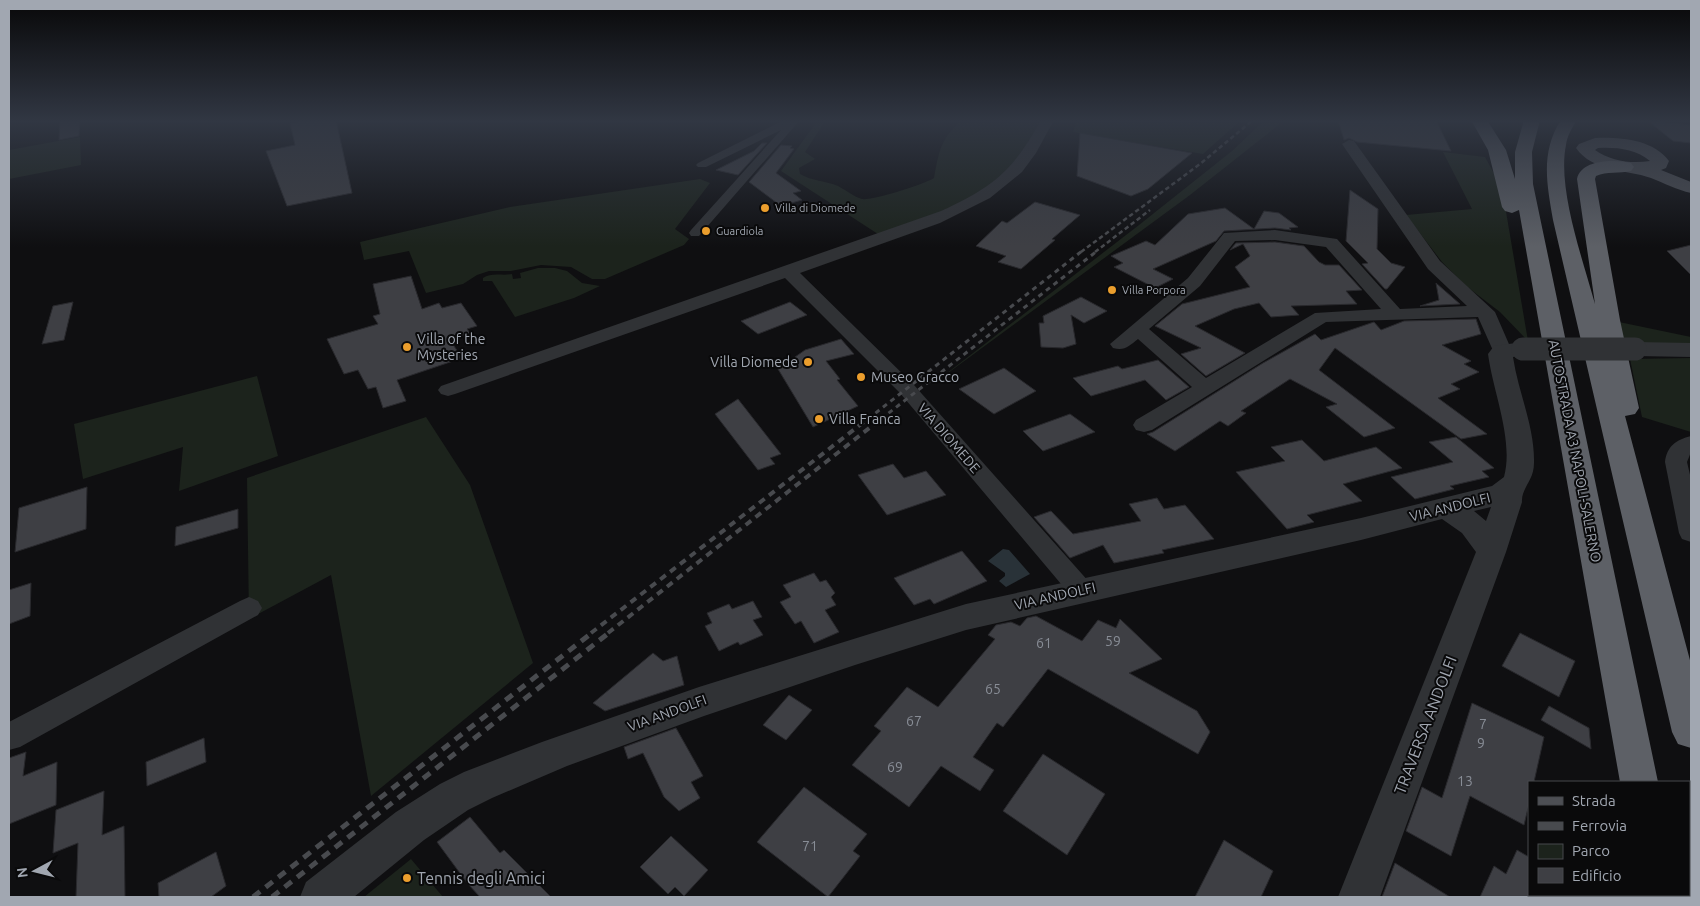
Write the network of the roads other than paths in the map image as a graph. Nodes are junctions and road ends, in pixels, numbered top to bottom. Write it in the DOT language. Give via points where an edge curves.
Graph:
graph roads {
  1 [pos="708,162"];
  2 [pos="757,162"];
  3 [pos="1022,162"];
  4 [pos="1362,162"];
  5 [pos="1501,162"];
  6 [pos="1523,162"];
  7 [pos="1556,162"];
  8 [pos="1607,162"];
  9 [pos="1660,164"];
  10 [pos="702,165"];
  11 [pos="1631,168"];
  12 [pos="1691,187"];
  13 [pos="695,234"];
  14 [pos="788,271"];
  15 [pos="1543,288"];
  16 [pos="1484,311"];
  17 [pos="1395,314"];
  18 [pos="1138,329"];
  19 [pos="1120,344"];
  20 [pos="1512,350"];
  21 [pos="1691,350"];
  22 [pos="1205,388"];
  23 [pos="448,390"];
  24 [pos="1144,425"];
  25 [pos="1691,444"];
  26 [pos="1623,459"];
  27 [pos="1507,491"];
  28 [pos="1445,509"];
  29 [pos="1691,533"];
  30 [pos="1490,552"];
  31 [pos="1081,590"];
  32 [pos="250,608"];
  33 [pos="1691,732"];
  34 [pos="9,737"];
  35 [pos="1639,781"];
  36 [pos="321,897"];
  37 [pos="1359,897"];
  1 -- 10 [label="street"];
  2 -- 13 [label="street"];
  3 -- 14 [label="street" via="998,186 972,203 934,220"];
  4 -- 16 [label="street" via="1434,265"];
  5 -- 15 [label="highway" via="1523,246"];
  6 -- 15 [label="highway, AUTOSTRADA A3 NAPOLI-SALERNO"];
  7 -- 26 [label="highway" via="1563,220"];
  8 -- 11 [label="main road"];
  9 -- 11 [label="main road"];
  9 -- 12 [label="main road"];
  11 -- 12 [label="main road"];
  11 -- 26 [label="highway" via="1594,169 1587,173 1586,179 1627,411"];
  14 -- 23 [label="street"];
  14 -- 31 [label="street, VIA DIOMEDE" via="912,395"];
  15 -- 35 [label="highway, AUTOSTRADA A3 NAPOLI-SALERNO"];
  16 -- 17 [label="street"];
  16 -- 20 [label="street"];
  17 -- 18 [label="street" via="1331,243 1275,235 1230,236 1194,282"];
  17 -- 22 [label="street" via="1322,317"];
  18 -- 19 [label="street"];
  18 -- 22 [label="street"];
  20 -- 21 [label="street, bridge"];
  20 -- 27 [label="street, VIA ANDOLFI" via="1501,360 1520,464 1516,482"];
  22 -- 24 [label="street"];
  25 -- 29 [label="street" via="1678,452 1676,462"];
  26 -- 33 [label="highway"];
  27 -- 28 [label="street, VIA ANDOLFI"];
  27 -- 30 [label="street, TRAVERSA ANDOLFI"];
  28 -- 30 [label="street" via="1467,520"];
  28 -- 31 [label="street, VIA ANDOLFI"];
  30 -- 37 [label="street, TRAVERSA ANDOLFI"];
  31 -- 36 [label="street, VIA ANDOLFI" via="919,630 708,699 546,757 478,785 434,809"];
  32 -- 34 [label="street"];
}
